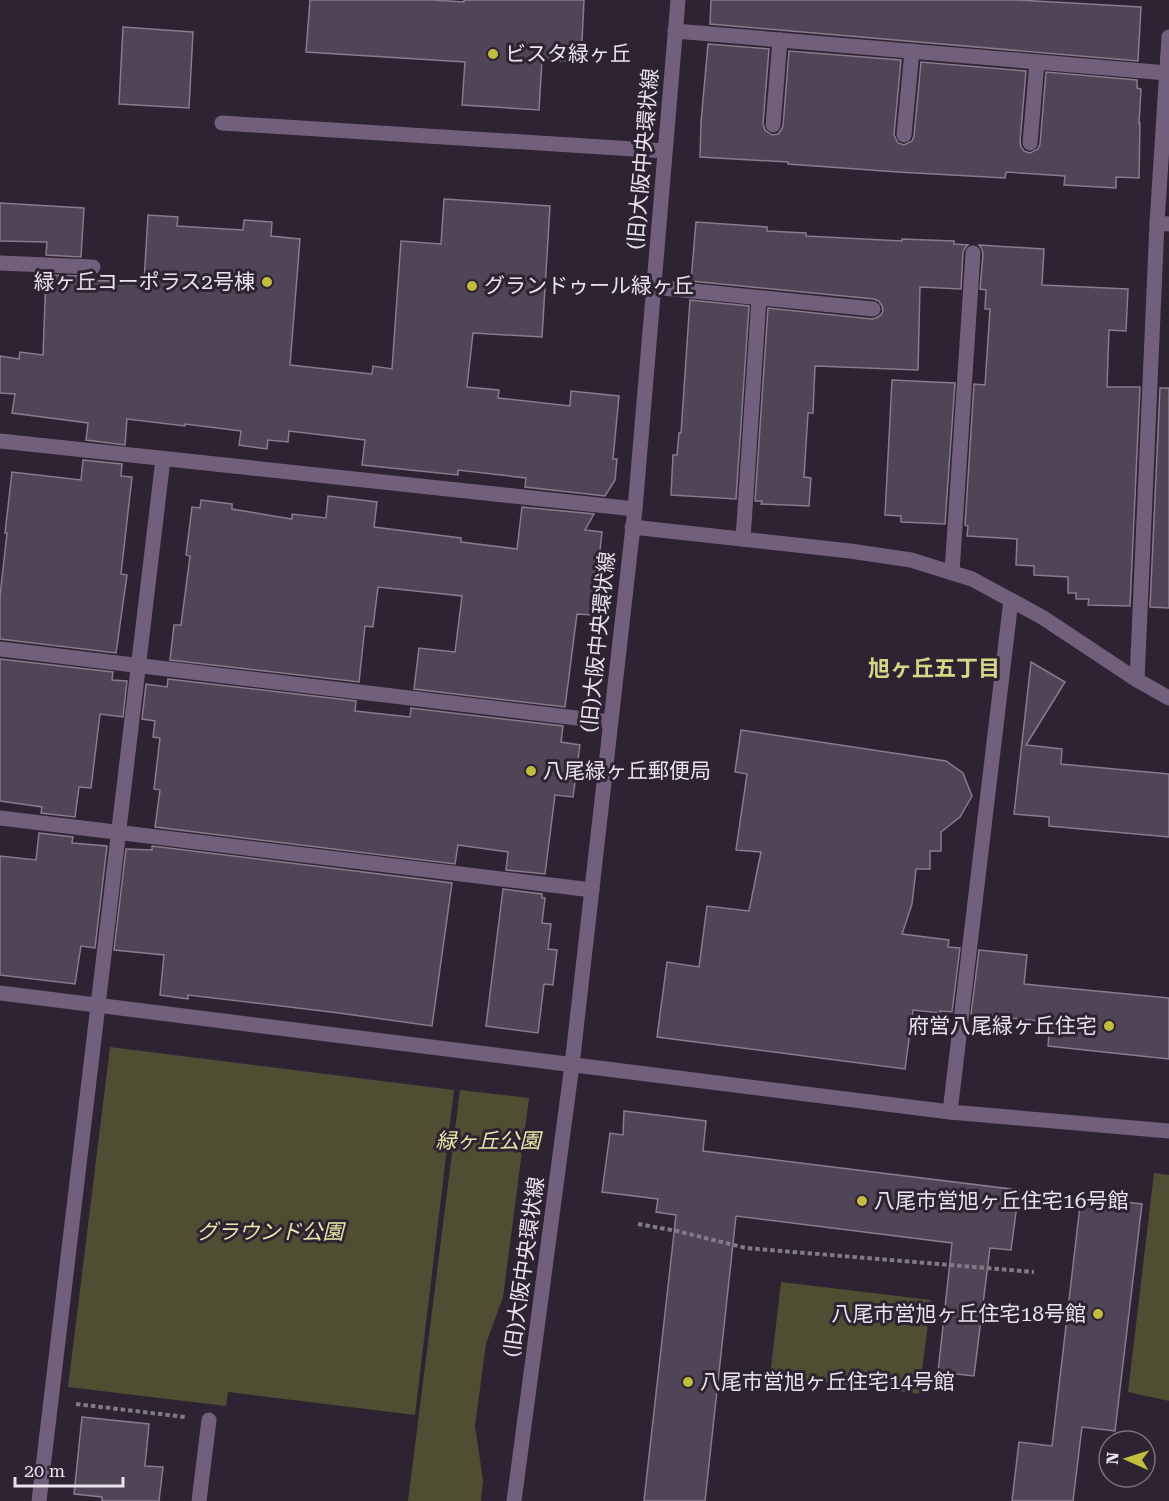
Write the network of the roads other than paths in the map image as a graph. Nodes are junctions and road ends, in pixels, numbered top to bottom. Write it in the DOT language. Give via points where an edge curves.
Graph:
graph roads {
  1 [pos="678,0"];
  2 [pos="675,31"];
  3 [pos="1169,37"];
  4 [pos="780,40"];
  5 [pos="912,51"];
  6 [pos="1036,62"];
  7 [pos="1167,73"];
  8 [pos="222,123"];
  9 [pos="773,124"];
  10 [pos="904,135"];
  11 [pos="1030,143"];
  12 [pos="665,151"];
  13 [pos="1163,223"];
  14 [pos="973,253"];
  15 [pos="0,263"];
  16 [pos="93,267"];
  17 [pos="653,287"];
  18 [pos="759,298"];
  19 [pos="873,309"];
  20 [pos="0,441"];
  21 [pos="163,459"];
  22 [pos="634,509"];
  23 [pos="632,527"];
  24 [pos="743,539"];
  25 [pos="952,572"];
  26 [pos="1011,600"];
  27 [pos="0,650"];
  28 [pos="139,666"];
  29 [pos="1137,680"];
  30 [pos="1169,698"];
  31 [pos="610,722"];
  32 [pos="0,818"];
  33 [pos="120,832"];
  34 [pos="592,890"];
  35 [pos="0,993"];
  36 [pos="99,1006"];
  37 [pos="572,1065"];
  38 [pos="950,1112"];
  39 [pos="1169,1131"];
  40 [pos="209,1420"];
  41 [pos="39,1501"];
  42 [pos="199,1501"];
  43 [pos="514,1501"];
  1 -- 2 [label="street, (旧)大阪中央環状線"];
  2 -- 4 [label="street"];
  2 -- 12 [label="street, (旧)大阪中央環状線"];
  3 -- 7 [label="street"];
  4 -- 5 [label="street"];
  4 -- 9 [label="street"];
  5 -- 6 [label="street"];
  5 -- 10 [label="street"];
  6 -- 7 [label="street"];
  6 -- 11 [label="street"];
  7 -- 13 [label="street"];
  8 -- 12 [label="street"];
  12 -- 17 [label="street, (旧)大阪中央環状線"];
  13 -- 29 [label="street"];
  14 -- 25 [label="street"];
  15 -- 16 [label="street"];
  17 -- 18 [label="street"];
  17 -- 22 [label="street, (旧)大阪中央環状線"];
  18 -- 19 [label="street"];
  18 -- 24 [label="street"];
  20 -- 21 [label="street"];
  21 -- 22 [label="street"];
  21 -- 28 [label="street"];
  22 -- 23 [label="street, (旧)大阪中央環状線"];
  23 -- 24 [label="street"];
  23 -- 31 [label="street, (旧)大阪中央環状線"];
  24 -- 25 [label="street" via="850,550 911,560"];
  25 -- 26 [label="street"];
  26 -- 29 [label="street"];
  26 -- 38 [label="street"];
  27 -- 28 [label="street"];
  28 -- 31 [label="street"];
  28 -- 33 [label="street"];
  29 -- 30 [label="street"];
  31 -- 34 [label="street, (旧)大阪中央環状線"];
  32 -- 33 [label="street"];
  33 -- 34 [label="street"];
  33 -- 36 [label="street"];
  34 -- 37 [label="street, (旧)大阪中央環状線"];
  35 -- 36 [label="street"];
  36 -- 37 [label="street"];
  36 -- 41 [label="street"];
  37 -- 38 [label="street"];
  37 -- 43 [label="street, (旧)大阪中央環状線"];
  38 -- 39 [label="street"];
  40 -- 42 [label="street"];
}
